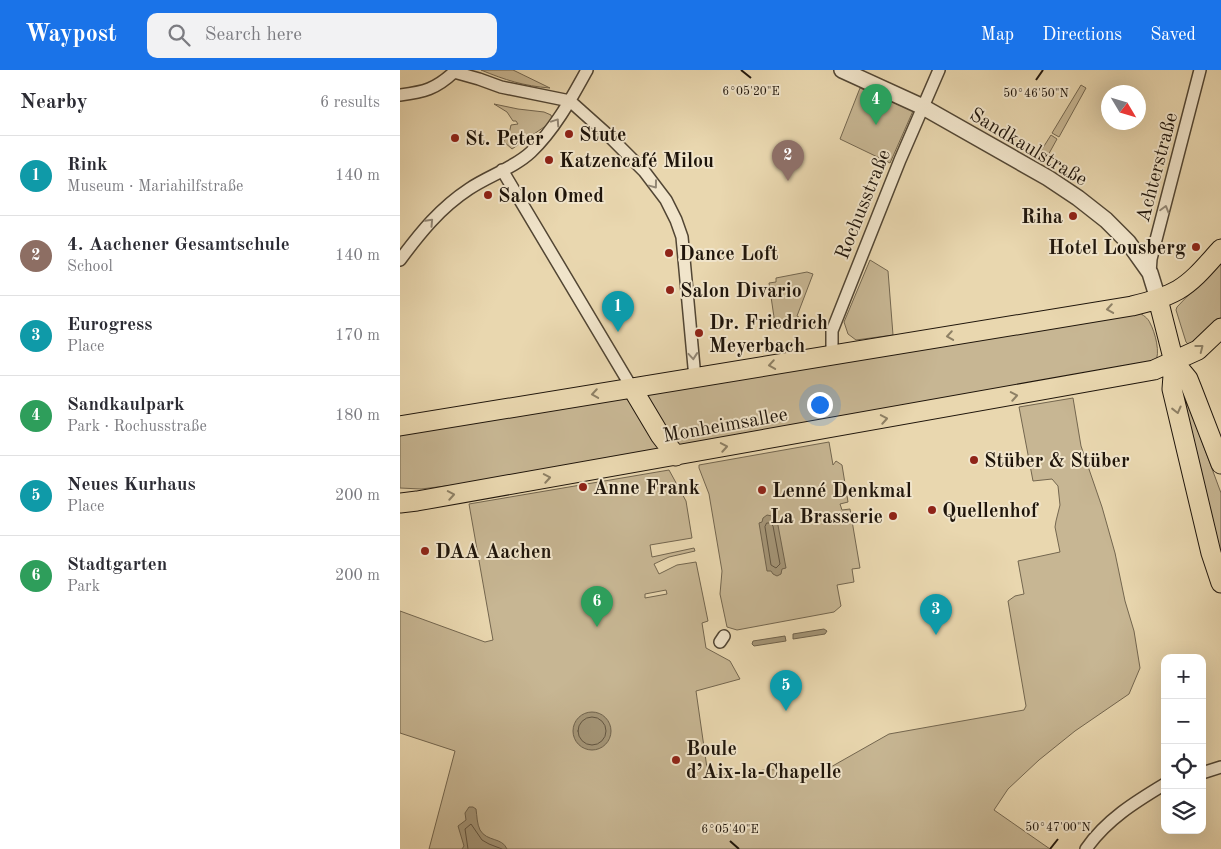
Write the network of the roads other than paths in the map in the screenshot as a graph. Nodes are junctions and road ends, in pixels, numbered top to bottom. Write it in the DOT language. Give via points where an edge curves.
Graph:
graph roads {
  1 [pos="587,70"];
  2 [pos="842,70"];
  3 [pos="939,70"];
  4 [pos="1200,70"];
  5 [pos="454,71"];
  6 [pos="400,95"];
  7 [pos="570,101"];
  8 [pos="923,107"];
  9 [pos="502,170"];
  10 [pos="1221,249"];
  11 [pos="400,260"];
  12 [pos="1150,273"];
  13 [pos="1158,299"];
  14 [pos="1221,328"];
  15 [pos="832,355"];
  16 [pos="1174,362"];
  17 [pos="695,378"];
  18 [pos="632,388"];
  19 [pos="400,426"];
  20 [pos="676,456"];
  21 [pos="1221,464"];
  22 [pos="400,503"];
  23 [pos="1221,583"];
  24 [pos="1221,768"];
  25 [pos="1206,772"];
  26 [pos="1161,786"];
  27 [pos="1086,849"];
  1 -- 7 [label="street"];
  2 -- 8 [label="street, Sandkaulstraße"];
  3 -- 8 [label="street, Rochusstraße"];
  12 -- 4 [label="street, Achterstraße, one-way" via="1151,258"];
  5 -- 6 [label="street" via="443,83 431,89"];
  5 -- 7 [label="street" via="501,87"];
  9 -- 7 [label="street, one-way" via="529,154 548,134"];
  7 -- 17 [label="street, one-way" via="644,171 666,200 676,220 682,237"];
  8 -- 12 [label="street, Sandkaulstraße" via="1078,198 1128,242"];
  8 -- 15 [label="street, Rochusstraße" via="832,331"];
  11 -- 9 [label="street, one-way" via="438,213 470,188"];
  9 -- 18 [label="street"];
  10 -- 13 [label="main road" via="1187,284"];
  12 -- 13 [label="street, Sandkaulstraße"];
  13 -- 15 [label="main road, one-way"];
  13 -- 16 [label="main road"];
  16 -- 14 [label="main road, Monheimsallee, one-way" via="1198,350"];
  15 -- 17 [label="main road, one-way"];
  20 -- 16 [label="main road, Monheimsallee, one-way" via="1065,387 1154,370"];
  16 -- 21 [label="main road" via="1188,379"];
  16 -- 23 [label="main road, one-way" via="1172,389"];
  17 -- 18 [label="main road"];
  18 -- 19 [label="main road, one-way"];
  18 -- 20 [label="main road"];
  22 -- 20 [label="main road, Monheimsallee, one-way"];
  24 -- 25 [label="street"];
  26 -- 27 [label="street" via="1127,806"];
}
